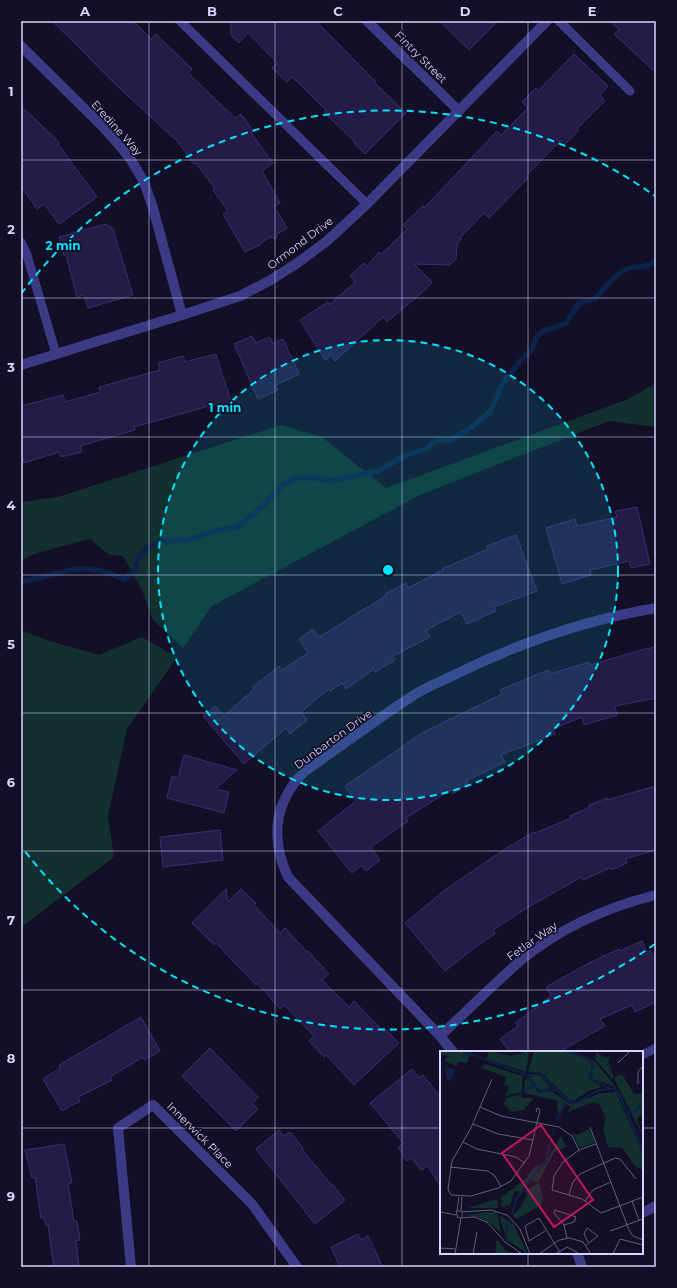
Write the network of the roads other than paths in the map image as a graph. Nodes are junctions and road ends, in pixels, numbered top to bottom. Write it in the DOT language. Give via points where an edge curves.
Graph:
graph roads {
  1 [pos="180,21"];
  2 [pos="367,21"];
  3 [pos="547,21"];
  4 [pos="559,21"];
  5 [pos="21,46"];
  6 [pos="630,91"];
  7 [pos="458,111"];
  8 [pos="366,204"];
  9 [pos="21,242"];
  10 [pos="182,315"];
  11 [pos="56,354"];
  12 [pos="21,365"];
  13 [pos="656,608"];
  14 [pos="656,895"];
  15 [pos="440,1036"];
  16 [pos="656,1048"];
  17 [pos="452,1051"];
  18 [pos="643,1054"];
  19 [pos="656,1206"];
  20 [pos="643,1212"];
  21 [pos="578,1254"];
  22 [pos="131,1267"];
  23 [pos="297,1267"];
  24 [pos="582,1267"];
  1 -- 8 [label="lane"];
  2 -- 7 [label="street, Fintry Street"];
  3 -- 7 [label="street, Ormond Drive"];
  4 -- 6 [label="lane"];
  5 -- 10 [label="street, Eredine Way" via="101,125 131,160 144,182 154,208"];
  7 -- 8 [label="street, Ormond Drive"];
  8 -- 10 [label="street, Ormond Drive" via="327,241 269,281 240,296"];
  9 -- 11 [label="lane"];
  10 -- 11 [label="street, Ormond Drive"];
  11 -- 12 [label="street, Ormond Drive"];
  13 -- 15 [label="street, Dunbarton Drive" via="578,626 522,645 415,694 305,772 288,792 280,810 277,840 281,863 288,876"];
  14 -- 15 [label="street, Fetlar Way" via="609,910 546,942 521,961"];
  15 -- 17 [label="street, Dunbarton Drive"];
  16 -- 18 [label="lane"];
  19 -- 20 [label="street"];
  21 -- 24 [label="street"];
  22 -- 23 [label="street, Innerwick Place" via="118,1128 153,1105 252,1204"];
}
